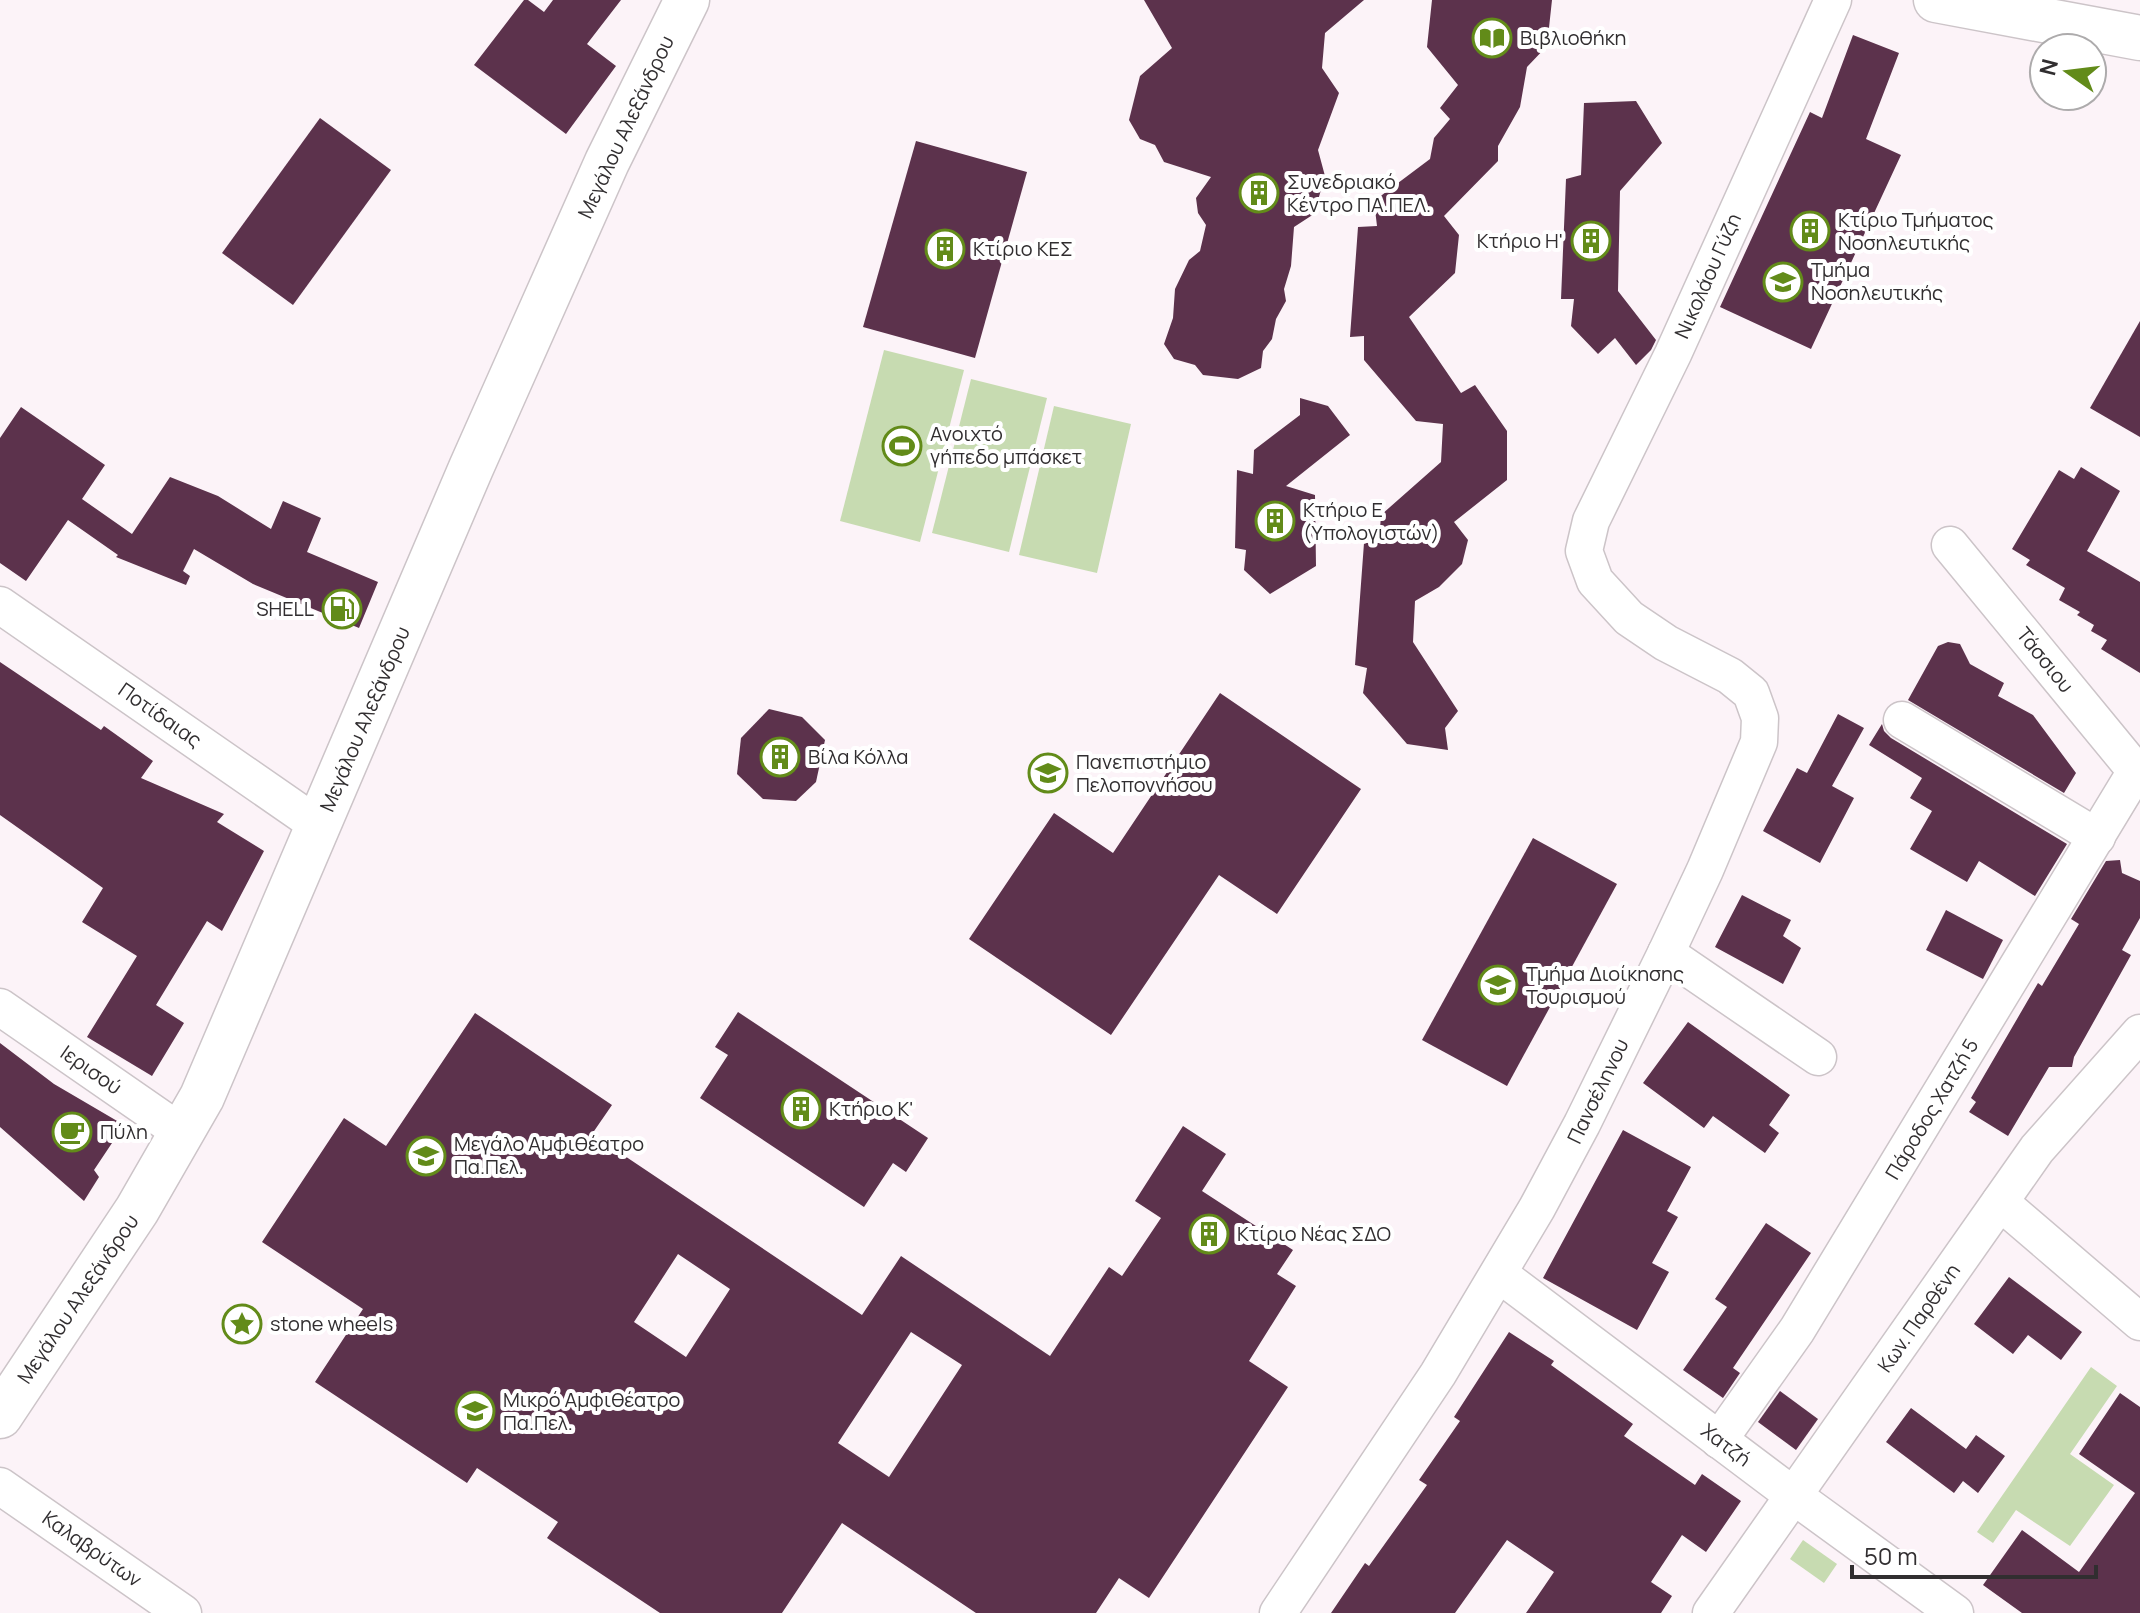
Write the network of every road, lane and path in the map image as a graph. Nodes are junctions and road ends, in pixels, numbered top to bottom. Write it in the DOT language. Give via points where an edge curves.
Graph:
graph roads {
  1 [pos="687,0"];
  2 [pos="1833,0"];
  3 [pos="1936,0"];
  4 [pos="2140,38"];
  5 [pos="1950,545"];
  6 [pos="1584,551"];
  7 [pos="0,605"];
  8 [pos="1902,720"];
  9 [pos="2138,774"];
  10 [pos="319,826"];
  11 [pos="2097,837"];
  12 [pos="1666,953"];
  13 [pos="0,1007"];
  14 [pos="2140,1033"];
  15 [pos="1818,1057"];
  16 [pos="182,1133"];
  17 [pos="2000,1202"];
  18 [pos="1499,1274"];
  19 [pos="2140,1322"];
  20 [pos="0,1416"];
  21 [pos="1719,1440"];
  22 [pos="0,1486"];
  23 [pos="1794,1496"];
  24 [pos="183,1613"];
  25 [pos="1278,1613"];
  26 [pos="1711,1613"];
  27 [pos="1955,1613"];
  1 -- 10 [label="main road, Μεγάλου Αλεξάνδρου" via="601,176"];
  2 -- 6 [label="street, Νικολάου Γύζη" via="1673,354 1591,521"];
  3 -- 4 [label="main road"];
  5 -- 9 [label="street, Τάσσιου"];
  6 -- 12 [label="street, Πανσέληνου" via="1595,581 1619,609 1645,631 1740,683 1751,693 1760,718 1753,758"];
  7 -- 10 [label="street, Ποτίδαιας"];
  8 -- 11 [label="street"];
  9 -- 11 [label="street, Πάροδος Χατζή 5"];
  10 -- 16 [label="main road, Μεγάλου Αλεξάνδρου" via="223,1051"];
  11 -- 21 [label="street, Πάροδος Χατζή 5" via="1797,1330"];
  12 -- 15 [label="street"];
  12 -- 18 [label="street, Πανσέληνου" via="1565,1158"];
  13 -- 16 [label="street, Ιερισού"];
  14 -- 17 [label="street, Κων. Παρθένη" via="2051,1131"];
  16 -- 20 [label="main road, Μεγάλου Αλεξάνδρου"];
  17 -- 19 [label="street"];
  17 -- 23 [label="street, Κων. Παρθένη"];
  18 -- 21 [label="street, Χατζή"];
  18 -- 25 [label="street, Πανσέληνου" via="1404,1428"];
  21 -- 23 [label="street, Χατζή"];
  22 -- 24 [label="street, Καλαβρύτων"];
  23 -- 26 [label="street, Κων. Παρθένη"];
  23 -- 27 [label="street, Χατζή"];
}
